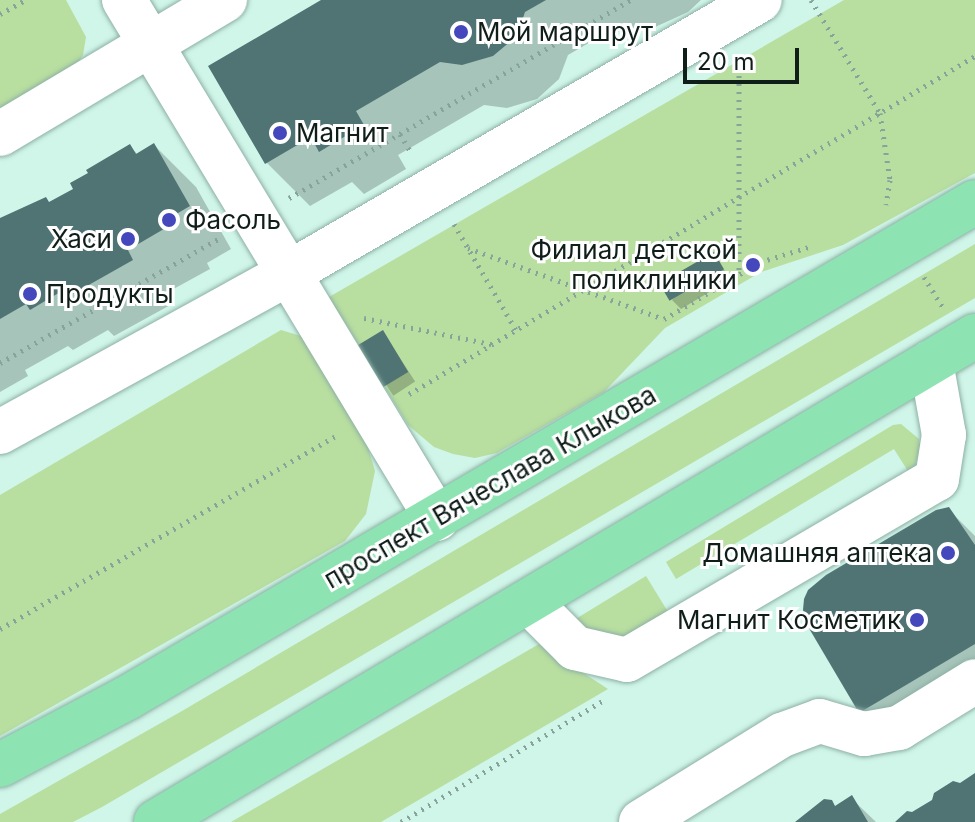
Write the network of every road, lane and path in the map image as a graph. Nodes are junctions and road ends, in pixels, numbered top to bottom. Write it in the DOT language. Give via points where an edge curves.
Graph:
graph roads {
  1 [pos="25,0"];
  2 [pos="124,0"];
  3 [pos="225,0"];
  4 [pos="631,0"];
  5 [pos="811,0"];
  6 [pos="750,6"];
  7 [pos="0,14"];
  8 [pos="150,44"];
  9 [pos="975,56"];
  10 [pos="880,113"];
  11 [pos="0,134"];
  12 [pos="400,134"];
  13 [pos="433,190"];
  14 [pos="739,197"];
  15 [pos="975,202"];
  16 [pos="255,218"];
  17 [pos="818,244"];
  18 [pos="905,244"];
  19 [pos="468,248"];
  20 [pos="289,273"];
  21 [pos="739,275"];
  22 [pos="586,288"];
  23 [pos="359,317"];
  24 [pos="516,330"];
  25 [pos="492,344"];
  26 [pos="957,347"];
  27 [pos="0,363"];
  28 [pos="373,414"];
  29 [pos="0,432"];
  30 [pos="437,519"];
  31 [pos="529,602"];
  32 [pos="0,629"];
  33 [pos="975,681"];
  34 [pos="0,765"];
  35 [pos="156,822"];
  36 [pos="641,822"];
  1 -- 7 [label="path"];
  2 -- 8 [label="lane"];
  3 -- 8 [label="lane"];
  4 -- 12 [label="path"];
  5 -- 10 [label="path"];
  6 -- 13 [label="lane"];
  6 -- 14 [label="path"];
  8 -- 11 [label="lane"];
  8 -- 16 [label="lane"];
  9 -- 10 [label="path"];
  10 -- 14 [label="path"];
  10 -- 18 [label="path" via="890,180 886,211"];
  12 -- 13 [label="path"];
  12 -- 16 [label="path"];
  13 -- 19 [label="path"];
  13 -- 20 [label="lane"];
  14 -- 21 [label="path"];
  14 -- 22 [label="path"];
  15 -- 18 [label="main road, проспект Вячеслава Клыкова"];
  16 -- 20 [label="lane"];
  16 -- 27 [label="path"];
  17 -- 21 [label="path" via="760,262"];
  18 -- 26 [label="path"];
  18 -- 30 [label="main road, проспект Вячеслава Клыкова"];
  19 -- 22 [label="path"];
  19 -- 24 [label="path"];
  20 -- 28 [label="lane"];
  20 -- 29 [label="lane"];
  21 -- 22 [label="path" via="664,319"];
  22 -- 24 [label="path"];
  23 -- 25 [label="path"];
  24 -- 25 [label="path"];
  25 -- 28 [label="path"];
  26 -- 31 [label="main road"];
  26 -- 31 [label="lane" via="937,479 627,660 575,648"];
  28 -- 30 [label="lane"];
  28 -- 32 [label="path"];
  30 -- 34 [label="main road, проспект Вячеслава Клыкова"];
  31 -- 35 [label="main road"];
  33 -- 36 [label="lane" via="899,728 864,734 820,721 782,735"];
}
